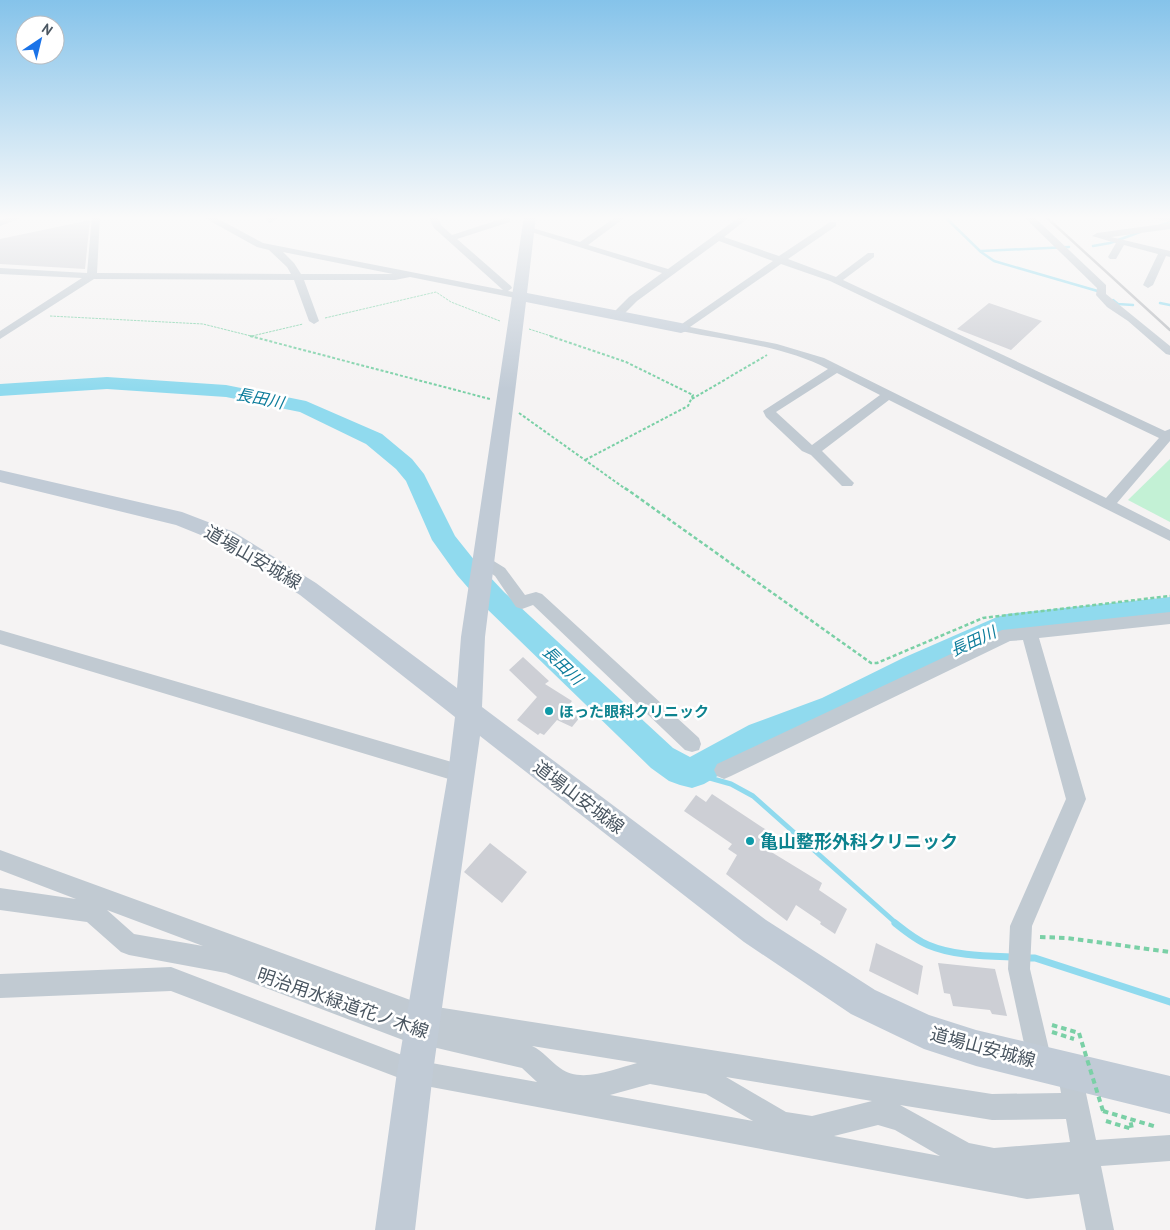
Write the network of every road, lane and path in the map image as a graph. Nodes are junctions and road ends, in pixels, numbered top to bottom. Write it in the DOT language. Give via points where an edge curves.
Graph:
graph roads {
  1 [pos="44,273"];
  2 [pos="296,273"];
  3 [pos="400,273"];
  4 [pos="492,273"];
  5 [pos="515,273"];
  6 [pos="671,273"];
  7 [pos="761,273"];
  8 [pos="816,273"];
  9 [pos="846,273"];
  10 [pos="1088,273"];
  11 [pos="1155,273"];
  12 [pos="407,275"];
  13 [pos="92,276"];
  14 [pos="298,277"];
  15 [pos="836,281"];
  16 [pos="1148,286"];
  17 [pos="513,292"];
  18 [pos="31,315"];
  19 [pos="617,315"];
  20 [pos="314,321"];
  21 [pos="516,326"];
  22 [pos="681,328"];
  23 [pos="0,336"];
  24 [pos="252,336"];
  25 [pos="779,348"];
  26 [pos="1170,352"];
  27 [pos="837,368"];
  28 [pos="889,394"];
  29 [pos="692,398"];
  30 [pos="505,402"];
  31 [pos="1168,434"];
  32 [pos="813,451"];
  33 [pos="585,460"];
  34 [pos="0,476"];
  35 [pos="847,483"];
  36 [pos="1108,504"];
  37 [pos="1170,536"];
  38 [pos="484,561"];
  39 [pos="1170,596"];
  40 [pos="1170,618"];
  41 [pos="1029,633"];
  42 [pos="0,637"];
  43 [pos="469,713"];
  44 [pos="692,744"];
  45 [pos="724,770"];
  46 [pos="462,774"];
  47 [pos="0,860"];
  48 [pos="0,899"];
  49 [pos="1020,941"];
  50 [pos="1170,952"];
  51 [pos="0,986"];
  52 [pos="423,1025"];
  53 [pos="1074,1039"];
  54 [pos="1040,1062"];
  55 [pos="1068,1070"];
  56 [pos="416,1072"];
  57 [pos="1170,1095"];
  58 [pos="1076,1106"];
  59 [pos="1130,1120"];
  60 [pos="1106,1121"];
  61 [pos="1158,1127"];
  62 [pos="1170,1148"];
  63 [pos="1087,1167"];
  64 [pos="395,1230"];
  65 [pos="1100,1230"];
  1 -- 13 [label="street"];
  2 -- 14 [label="street"];
  3 -- 12 [label="street"];
  4 -- 17 [label="street"];
  5 -- 17 [label="street"];
  6 -- 19 [label="street"];
  7 -- 22 [label="street"];
  8 -- 15 [label="street"];
  9 -- 15 [label="street"];
  10 -- 26 [label="street" via="1102,287 1101,295 1111,305 1132,318"];
  11 -- 16 [label="street"];
  12 -- 14 [label="street" via="395,278"];
  12 -- 17 [label="street"];
  13 -- 14 [label="street"];
  13 -- 18 [label="street"];
  14 -- 20 [label="street"];
  15 -- 31 [label="street"];
  17 -- 19 [label="street"];
  17 -- 21 [label="street"];
  18 -- 23 [label="street"];
  18 -- 24 [label="path" via="203,324"];
  19 -- 22 [label="street"];
  20 -- 21 [label="path" via="436,292 451,302"];
  20 -- 24 [label="path"];
  21 -- 29 [label="path" via="626,362 693,395"];
  21 -- 30 [label="street"];
  22 -- 25 [label="street"];
  24 -- 30 [label="path"];
  25 -- 27 [label="street"];
  25 -- 29 [label="path"];
  27 -- 28 [label="street"];
  27 -- 32 [label="street" via="769,411"];
  28 -- 32 [label="street"];
  28 -- 36 [label="street"];
  29 -- 33 [label="path" via="688,406"];
  30 -- 33 [label="path"];
  30 -- 38 [label="street"];
  31 -- 36 [label="street"];
  32 -- 35 [label="street"];
  33 -- 39 [label="path" via="871,663 983,618"];
  34 -- 43 [label="street, 道場山安城線" via="182,518 226,537 308,589"];
  36 -- 37 [label="street"];
  38 -- 43 [label="street" via="473,637"];
  38 -- 44 [label="street" via="500,572 522,603 536,598"];
  40 -- 41 [label="street"];
  41 -- 45 [label="street" via="1008,635"];
  41 -- 49 [label="street" via="1076,799 1021,926"];
  42 -- 46 [label="street"];
  43 -- 46 [label="street"];
  43 -- 54 [label="street, 道場山安城線" via="755,931 863,1002 924,1031 976,1048"];
  46 -- 52 [label="street"];
  47 -- 52 [label="street"];
  48 -- 52 [label="street, 明治用水緑道花ノ木線" via="92,912 129,944 226,962 403,1028"];
  49 -- 50 [label="path" via="1067,938"];
  49 -- 54 [label="street" via="1019,969"];
  51 -- 56 [label="street" via="171,978"];
  52 -- 56 [label="street"];
  52 -- 58 [label="street" via="992,1107"];
  52 -- 63 [label="street, 明治用水緑道花ノ木線" via="528,1057 554,1080 578,1088 650,1072 710,1082 782,1124 812,1129 878,1112 900,1118 965,1155"];
  53 -- 59 [label="path, bridge" via="1052,1032 1052,1025 1079,1033 1103,1112"];
  54 -- 55 [label="street, 道場山安城線"];
  55 -- 57 [label="street, 道場山安城線"];
  55 -- 58 [label="street"];
  56 -- 63 [label="street" via="1027,1185"];
  56 -- 64 [label="street"];
  58 -- 63 [label="street"];
  59 -- 60 [label="path" via="1132,1128"];
  59 -- 61 [label="path"];
  62 -- 63 [label="street, 明治用水緑道花ノ木線"];
  63 -- 65 [label="street"];
}
